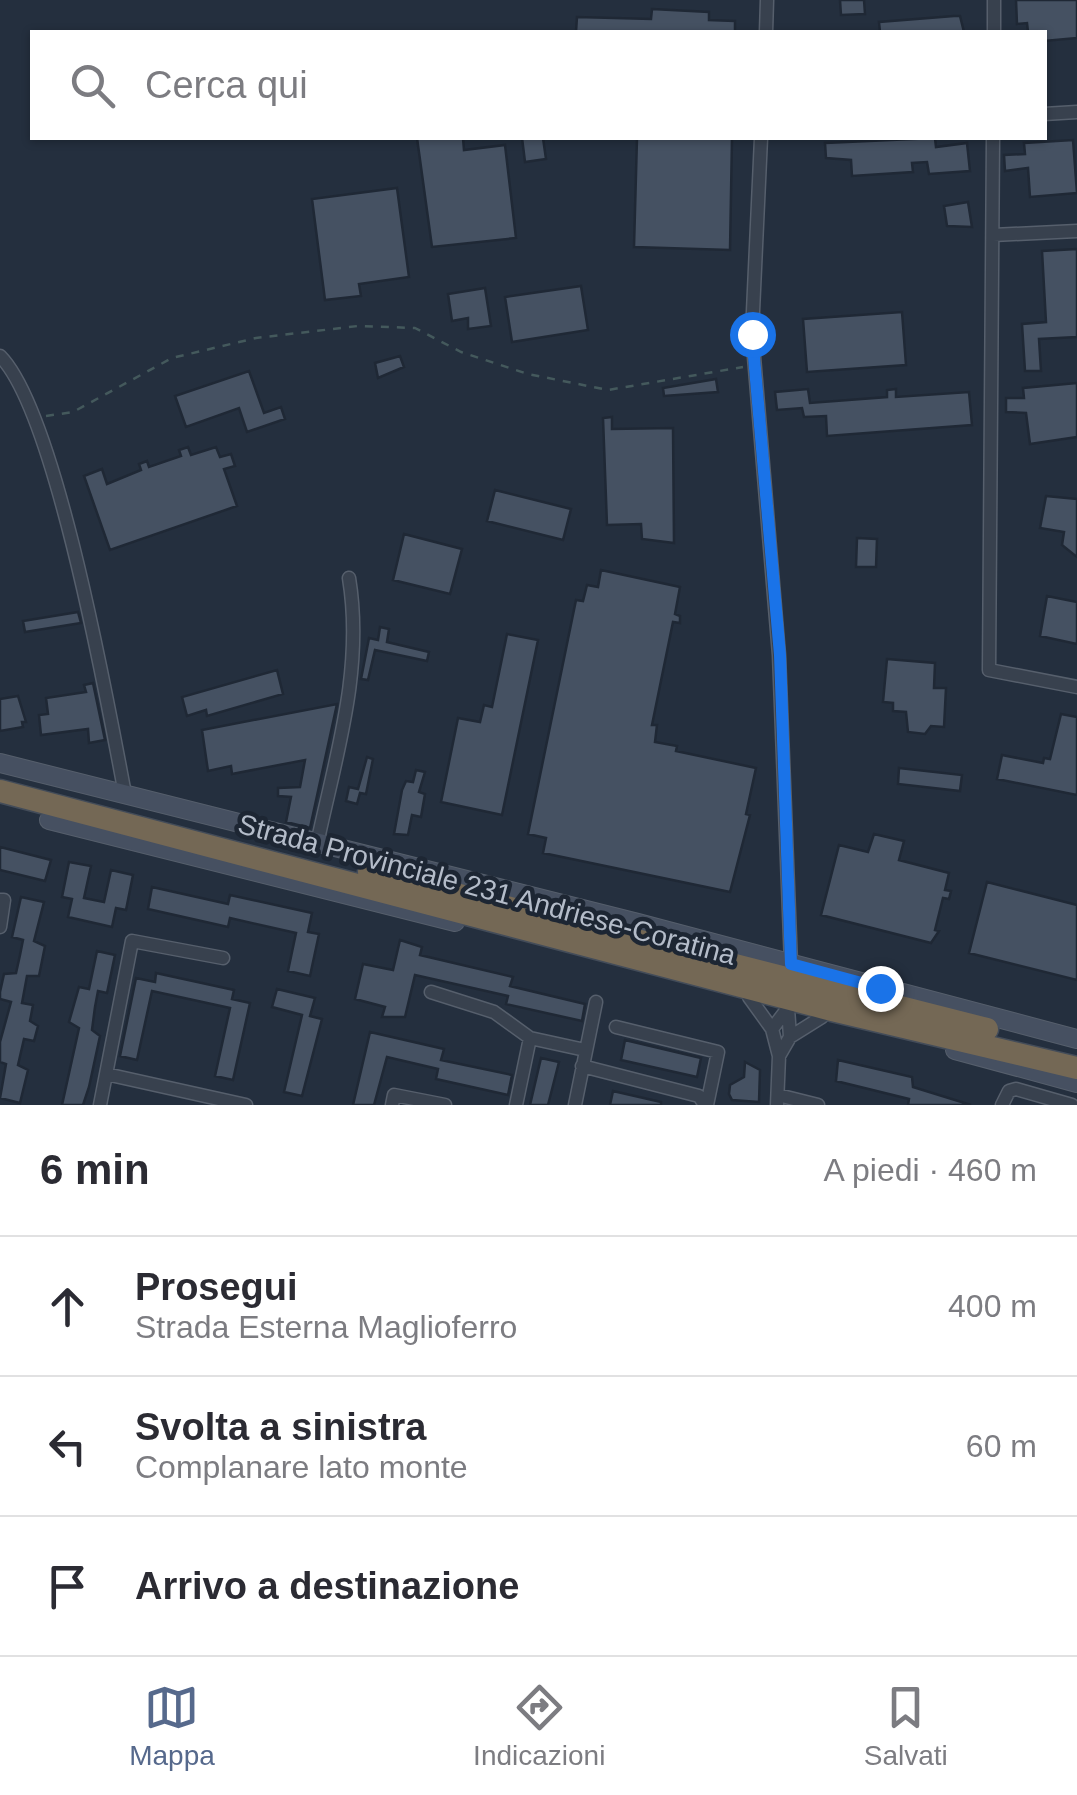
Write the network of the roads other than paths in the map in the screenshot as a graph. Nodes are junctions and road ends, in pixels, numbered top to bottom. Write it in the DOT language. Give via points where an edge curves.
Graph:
graph roads {
  1 [pos="768,0"];
  2 [pos="994,0"];
  3 [pos="766,30"];
  4 [pos="994,30"];
  5 [pos="1077,112"];
  6 [pos="1047,114"];
  7 [pos="761,140"];
  8 [pos="993,140"];
  9 [pos="1077,231"];
  10 [pos="992,235"];
  11 [pos="0,356"];
  12 [pos="349,578"];
  13 [pos="1077,687"];
  14 [pos="0,763"];
  15 [pos="0,778"];
  16 [pos="0,792"];
  17 [pos="125,794"];
  18 [pos="0,806"];
  19 [pos="49,820"];
  20 [pos="317,844"];
  21 [pos="0,900"];
  22 [pos="0,926"];
  23 [pos="222,958"];
  24 [pos="791,964"];
  25 [pos="431,992"];
  26 [pos="749,997"];
  27 [pos="596,1002"];
  28 [pos="788,1008"];
  29 [pos="822,1017"];
  30 [pos="616,1027"];
  31 [pos="772,1029"];
  32 [pos="790,1037"];
  33 [pos="530,1038"];
  34 [pos="1077,1039"];
  35 [pos="585,1050"];
  36 [pos="1077,1054"];
  37 [pos="779,1056"];
  38 [pos="582,1066"];
  39 [pos="1077,1068"];
  40 [pos="106,1074"];
  41 [pos="1077,1083"];
  42 [pos="778,1100"];
  43 [pos="100,1105"];
  44 [pos="246,1105"];
  45 [pos="392,1105"];
  46 [pos="446,1105"];
  47 [pos="516,1105"];
  48 [pos="575,1105"];
  49 [pos="706,1105"];
  50 [pos="818,1105"];
  51 [pos="1002,1105"];
  52 [pos="1072,1105"];
  1 -- 3 [label="street"];
  2 -- 4 [label="street"];
  5 -- 6 [label="street"];
  7 -- 24 [label="street" via="752,334 780,655"];
  8 -- 10 [label="street"];
  9 -- 10 [label="street"];
  10 -- 13 [label="street" via="989,670"];
  11 -- 17 [label="street" via="34,418 74,556"];
  12 -- 20 [label="street" via="355,664"];
  14 -- 17 [label="street"];
  15 -- 36 [label="highway, Strada Provinciale 231 Andriese-Coratina"];
  16 -- 39 [label="highway, Strada Provinciale 231 Andriese-Coratina"];
  17 -- 20 [label="street"];
  18 -- 19 [label="highway"];
  19 -- 26 [label="street"];
  20 -- 24 [label="street"];
  21 -- 22 [label="street"];
  23 -- 40 [label="street" via="132,941"];
  24 -- 34 [label="street"];
  25 -- 33 [label="street" via="494,1012"];
  26 -- 28 [label="street"];
  26 -- 31 [label="street"];
  27 -- 35 [label="street"];
  28 -- 29 [label="street"];
  28 -- 31 [label="street"];
  28 -- 32 [label="street"];
  29 -- 32 [label="street"];
  29 -- 41 [label="street"];
  30 -- 49 [label="street" via="718,1052"];
  31 -- 37 [label="street"];
  32 -- 37 [label="street"];
  33 -- 35 [label="street"];
  33 -- 47 [label="street"];
  35 -- 38 [label="street"];
  37 -- 42 [label="street"];
  38 -- 48 [label="street"];
  38 -- 49 [label="street" via="700,1096"];
  40 -- 43 [label="street"];
  40 -- 44 [label="street"];
  42 -- 50 [label="street"];
  45 -- 46 [label="street" via="394,1095"];
  51 -- 52 [label="street" via="1016,1088"];
}
